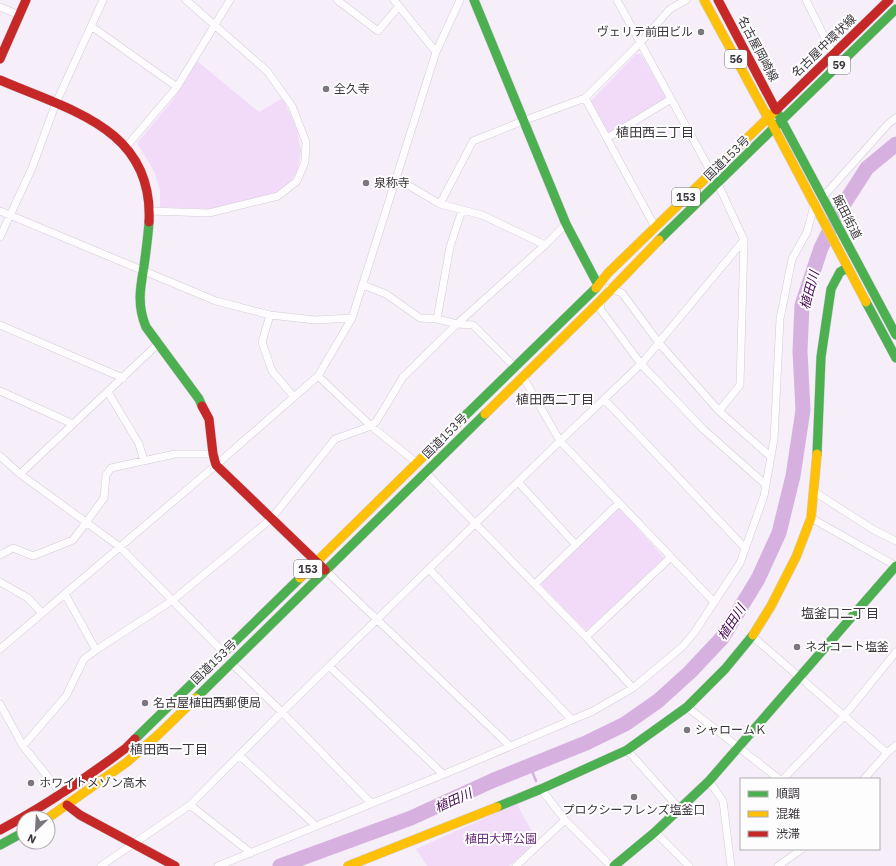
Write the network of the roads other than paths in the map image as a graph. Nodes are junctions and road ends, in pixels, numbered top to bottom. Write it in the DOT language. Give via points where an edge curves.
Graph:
graph roads {
  1 [pos="26,0"];
  2 [pos="103,0"];
  3 [pos="186,0"];
  4 [pos="230,0"];
  5 [pos="337,0"];
  6 [pos="460,0"];
  7 [pos="474,0"];
  8 [pos="617,0"];
  9 [pos="686,0"];
  10 [pos="704,0"];
  11 [pos="718,0"];
  12 [pos="806,0"];
  13 [pos="889,0"];
  14 [pos="397,3"];
  15 [pos="0,7"];
  16 [pos="896,9"];
  17 [pos="19,15"];
  18 [pos="214,25"];
  19 [pos="91,26"];
  20 [pos="640,43"];
  21 [pos="436,52"];
  22 [pos="833,54"];
  23 [pos="0,59"];
  24 [pos="0,80"];
  25 [pos="176,87"];
  26 [pos="585,98"];
  27 [pos="670,99"];
  28 [pos="56,103"];
  29 [pos="776,110"];
  30 [pos="768,118"];
  31 [pos="896,118"];
  32 [pos="782,120"];
  33 [pos="523,121"];
  34 [pos="774,128"];
  35 [pos="607,138"];
  36 [pos="126,147"];
  37 [pos="711,172"];
  38 [pos="396,178"];
  39 [pos="718,184"];
  40 [pos="823,197"];
  41 [pos="440,204"];
  42 [pos="814,206"];
  43 [pos="462,210"];
  44 [pos="0,211"];
  45 [pos="150,211"];
  46 [pos="10,215"];
  47 [pos="566,224"];
  48 [pos="655,227"];
  49 [pos="0,237"];
  50 [pos="744,240"];
  51 [pos="545,245"];
  52 [pos="848,268"];
  53 [pos="143,272"];
  54 [pos="363,285"];
  55 [pos="598,285"];
  56 [pos="611,289"];
  57 [pos="601,300"];
  58 [pos="270,315"];
  59 [pos="352,318"];
  60 [pos="437,319"];
  61 [pos="457,324"];
  62 [pos="0,325"];
  63 [pos="896,335"];
  64 [pos="159,343"];
  65 [pos="659,343"];
  66 [pos="896,358"];
  67 [pos="641,364"];
  68 [pos="515,367"];
  69 [pos="318,376"];
  70 [pos="522,376"];
  71 [pos="123,378"];
  72 [pos="0,391"];
  73 [pos="108,392"];
  74 [pos="294,397"];
  75 [pos="604,399"];
  76 [pos="719,411"];
  77 [pos="74,424"];
  78 [pos="371,426"];
  79 [pos="560,441"];
  80 [pos="213,454"];
  81 [pos="0,456"];
  82 [pos="771,457"];
  83 [pos="144,460"];
  84 [pos="418,463"];
  85 [pos="216,465"];
  86 [pos="425,472"];
  87 [pos="20,474"];
  88 [pos="518,482"];
  89 [pos="766,485"];
  90 [pos="813,492"];
  91 [pos="619,503"];
  92 [pos="811,518"];
  93 [pos="271,519"];
  94 [pos="85,522"];
  95 [pos="476,524"];
  96 [pos="896,541"];
  97 [pos="576,545"];
  98 [pos="120,547"];
  99 [pos="745,548"];
  100 [pos="0,555"];
  101 [pos="671,556"];
  102 [pos="316,562"];
  103 [pos="896,566"];
  104 [pos="429,569"];
  105 [pos="325,570"];
  106 [pos="0,582"];
  107 [pos="535,584"];
  108 [pos="65,594"];
  109 [pos="173,600"];
  110 [pos="714,602"];
  111 [pos="42,613"];
  112 [pos="377,620"];
  113 [pos="752,636"];
  114 [pos="586,637"];
  115 [pos="0,649"];
  116 [pos="96,650"];
  117 [pos="896,652"];
  118 [pos="224,653"];
  119 [pos="231,663"];
  120 [pos="329,666"];
  121 [pos="800,678"];
  122 [pos="633,688"];
  123 [pos="0,704"];
  124 [pos="687,707"];
  125 [pos="282,712"];
  126 [pos="7,716"];
  127 [pos="844,716"];
  128 [pos="572,720"];
  129 [pos="0,721"];
  130 [pos="896,745"];
  131 [pos="23,746"];
  132 [pos="510,746"];
  133 [pos="740,748"];
  134 [pos="627,750"];
  135 [pos="887,753"];
  136 [pos="240,755"];
  137 [pos="443,774"];
  138 [pos="778,778"];
  139 [pos="784,778"];
  140 [pos="865,778"];
  141 [pos="709,781"];
  142 [pos="541,789"];
  143 [pos="61,794"];
  144 [pos="371,803"];
  145 [pos="67,805"];
  146 [pos="190,805"];
  147 [pos="679,808"];
  148 [pos="56,813"];
  149 [pos="565,820"];
  150 [pos="316,826"];
  151 [pos="0,830"];
  152 [pos="655,832"];
  153 [pos="16,836"];
  154 [pos="134,843"];
  155 [pos="0,845"];
  156 [pos="801,850"];
  157 [pos="251,853"];
  158 [pos="101,866"];
  159 [pos="175,866"];
  160 [pos="218,866"];
  161 [pos="348,866"];
  162 [pos="516,866"];
  163 [pos="611,866"];
  164 [pos="614,866"];
  165 [pos="689,866"];
  166 [pos="731,866"];
  167 [pos="778,866"];
  1 -- 17 [label="main road"];
  2 -- 19 [label="street"];
  3 -- 18 [label="street"];
  4 -- 18 [label="street"];
  5 -- 14 [label="street" via="378,31"];
  6 -- 21 [label="street"];
  7 -- 33 [label="main road"];
  8 -- 20 [label="street"];
  9 -- 20 [label="street" via="670,9"];
  10 -- 30 [label="main road, 名古屋岡崎線 / 56"];
  11 -- 29 [label="main road, 名古屋岡崎線 / 56"];
  12 -- 22 [label="street"];
  13 -- 22 [label="main road, 名古屋中環状線 / 59"];
  14 -- 21 [label="street"];
  15 -- 17 [label="street"];
  16 -- 32 [label="main road, 名古屋中環状線 / 59"];
  17 -- 23 [label="main road"];
  18 -- 25 [label="street"];
  18 -- 45 [label="street" via="267,71 292,106 306,142 305,162 297,181 278,196 209,213"];
  19 -- 25 [label="street"];
  19 -- 28 [label="street"];
  20 -- 26 [label="street"];
  20 -- 27 [label="street"];
  21 -- 38 [label="street"];
  22 -- 29 [label="main road, 名古屋中環状線 / 59"];
  24 -- 28 [label="main road"];
  25 -- 36 [label="street"];
  26 -- 33 [label="street"];
  26 -- 35 [label="street"];
  27 -- 35 [label="street"];
  27 -- 37 [label="street"];
  28 -- 36 [label="main road" via="97,122"];
  28 -- 46 [label="street" via="32,168"];
  29 -- 30 [label="main road, 国道153号 / 153"];
  29 -- 32 [label="main road, 飯田街道"];
  30 -- 34 [label="main road, 名古屋岡崎線"];
  30 -- 37 [label="main road, 国道153号 / 153"];
  31 -- 40 [label="street"];
  32 -- 34 [label="main road, 153"];
  32 -- 40 [label="main road, 飯田街道"];
  33 -- 41 [label="street" via="472,141"];
  33 -- 47 [label="main road"];
  34 -- 39 [label="main road, 国道153号 / 153"];
  34 -- 42 [label="main road"];
  35 -- 48 [label="street"];
  36 -- 45 [label="main road" via="144,177"];
  37 -- 48 [label="main road, 国道153号 / 153"];
  38 -- 41 [label="street"];
  38 -- 54 [label="street"];
  39 -- 50 [label="street"];
  39 -- 56 [label="main road, 国道153号 / 153"];
  40 -- 63 [label="main road, 飯田街道"];
  41 -- 43 [label="street"];
  42 -- 52 [label="main road, 飯田街道"];
  42 -- 82 [label="street" via="807,232 792,260 780,319"];
  43 -- 51 [label="street" via="482,216"];
  43 -- 60 [label="street" via="450,248"];
  44 -- 46 [label="street"];
  45 -- 53 [label="main road"];
  46 -- 49 [label="street"];
  46 -- 53 [label="street"];
  47 -- 51 [label="street"];
  47 -- 55 [label="main road"];
  48 -- 55 [label="main road, 国道153号 / 153"];
  50 -- 65 [label="street"];
  50 -- 76 [label="street" via="740,385"];
  51 -- 61 [label="street"];
  52 -- 66 [label="main road, 飯田街道"];
  52 -- 90 [label="main road" via="840,272 831,289 821,357"];
  53 -- 58 [label="street" via="216,301"];
  53 -- 64 [label="main road" via="138,300 142,318"];
  54 -- 59 [label="street"];
  54 -- 60 [label="street" via="386,294 420,318"];
  55 -- 56 [label="street"];
  55 -- 57 [label="street"];
  55 -- 68 [label="main road, 国道153号 / 153"];
  56 -- 57 [label="main road, 国道153号 / 153"];
  56 -- 65 [label="street" via="622,294"];
  57 -- 67 [label="street" via="601,310"];
  57 -- 70 [label="main road, 国道153号 / 153"];
  58 -- 59 [label="street" via="315,320"];
  58 -- 74 [label="street" via="262,342 272,371"];
  59 -- 69 [label="street"];
  60 -- 61 [label="street"];
  61 -- 68 [label="street" via="473,325"];
  61 -- 78 [label="street" via="403,377"];
  62 -- 71 [label="street"];
  64 -- 71 [label="street"];
  64 -- 80 [label="main road" via="199,399 209,419"];
  65 -- 67 [label="street"];
  65 -- 76 [label="street"];
  67 -- 75 [label="street"];
  67 -- 89 [label="street" via="703,430"];
  68 -- 84 [label="main road, 国道153号 / 153"];
  69 -- 74 [label="street"];
  69 -- 78 [label="street"];
  70 -- 79 [label="street"];
  70 -- 86 [label="main road, 国道153号 / 153"];
  71 -- 73 [label="street"];
  72 -- 77 [label="street"];
  73 -- 77 [label="street"];
  73 -- 83 [label="street" via="139,444"];
  74 -- 85 [label="street"];
  75 -- 79 [label="street"];
  75 -- 99 [label="street"];
  76 -- 82 [label="street"];
  77 -- 87 [label="street"];
  78 -- 84 [label="street"];
  78 -- 93 [label="street" via="335,439"];
  79 -- 88 [label="street"];
  79 -- 91 [label="street"];
  80 -- 83 [label="street" via="175,454"];
  80 -- 85 [label="main road"];
  81 -- 87 [label="street"];
  82 -- 89 [label="street"];
  83 -- 94 [label="street" via="111,468 106,475 104,498"];
  84 -- 102 [label="main road, 国道153号 / 153"];
  85 -- 93 [label="main road"];
  85 -- 98 [label="street"];
  86 -- 95 [label="street"];
  86 -- 105 [label="main road, 国道153号 / 153"];
  87 -- 94 [label="street"];
  88 -- 95 [label="street"];
  88 -- 97 [label="street"];
  89 -- 99 [label="street"];
  90 -- 92 [label="main road"];
  90 -- 96 [label="street"];
  91 -- 97 [label="street"];
  91 -- 101 [label="street"];
  92 -- 103 [label="street"];
  92 -- 113 [label="main road" via="785,580"];
  93 -- 102 [label="main road"];
  93 -- 109 [label="street"];
  94 -- 98 [label="street"];
  94 -- 100 [label="street" via="73,540 33,556 13,548"];
  95 -- 104 [label="street"];
  95 -- 107 [label="street"];
  97 -- 107 [label="street"];
  98 -- 108 [label="street"];
  98 -- 109 [label="street"];
  99 -- 110 [label="street" via="740,563"];
  101 -- 110 [label="street"];
  101 -- 114 [label="street"];
  102 -- 105 [label="main road"];
  102 -- 118 [label="main road, 国道153号 / 153"];
  103 -- 121 [label="main road"];
  104 -- 112 [label="street"];
  104 -- 128 [label="street"];
  105 -- 112 [label="street"];
  105 -- 119 [label="main road, 国道153号 / 153"];
  106 -- 111 [label="street" via="28,598"];
  107 -- 114 [label="street"];
  108 -- 111 [label="street"];
  108 -- 116 [label="street"];
  109 -- 116 [label="street"];
  109 -- 118 [label="street"];
  110 -- 122 [label="street" via="682,647"];
  111 -- 115 [label="street"];
  112 -- 120 [label="street"];
  112 -- 132 [label="street"];
  113 -- 121 [label="street"];
  113 -- 124 [label="main road" via="717,678"];
  114 -- 122 [label="street"];
  116 -- 131 [label="street" via="84,659 66,696"];
  117 -- 127 [label="street"];
  118 -- 143 [label="main road, 国道153号 / 153" via="126,748"];
  119 -- 125 [label="street"];
  119 -- 145 [label="main road, 国道153号 / 153" via="127,762"];
  120 -- 125 [label="street"];
  120 -- 137 [label="street"];
  121 -- 127 [label="street"];
  121 -- 133 [label="main road"];
  122 -- 128 [label="street"];
  123 -- 126 [label="street"];
  124 -- 133 [label="street"];
  124 -- 134 [label="main road"];
  125 -- 136 [label="street"];
  125 -- 144 [label="street"];
  126 -- 129 [label="street"];
  126 -- 131 [label="street"];
  127 -- 135 [label="street"];
  127 -- 139 [label="street"];
  128 -- 132 [label="street"];
  130 -- 135 [label="street"];
  131 -- 143 [label="street"];
  132 -- 137 [label="street"];
  133 -- 138 [label="street"];
  133 -- 141 [label="main road"];
  134 -- 142 [label="main road"];
  134 -- 147 [label="street"];
  135 -- 140 [label="street"];
  136 -- 146 [label="street"];
  136 -- 150 [label="street"];
  137 -- 144 [label="street"];
  141 -- 147 [label="main road"];
  141 -- 166 [label="street" via="723,801"];
  142 -- 149 [label="street"];
  142 -- 161 [label="main road"];
  143 -- 145 [label="street"];
  143 -- 151 [label="main road, 国道153号 / 153"];
  144 -- 150 [label="street"];
  145 -- 148 [label="main road, 国道153号 / 153"];
  145 -- 154 [label="main road" via="80,815"];
  146 -- 154 [label="street"];
  146 -- 157 [label="street"];
  147 -- 152 [label="main road"];
  149 -- 162 [label="street"];
  149 -- 163 [label="street"];
  150 -- 157 [label="street"];
  152 -- 164 [label="main road"];
  152 -- 165 [label="street"];
  153 -- 155 [label="main road"];
  154 -- 158 [label="street"];
  154 -- 159 [label="main road"];
  156 -- 167 [label="street"];
  157 -- 160 [label="street"];
}
